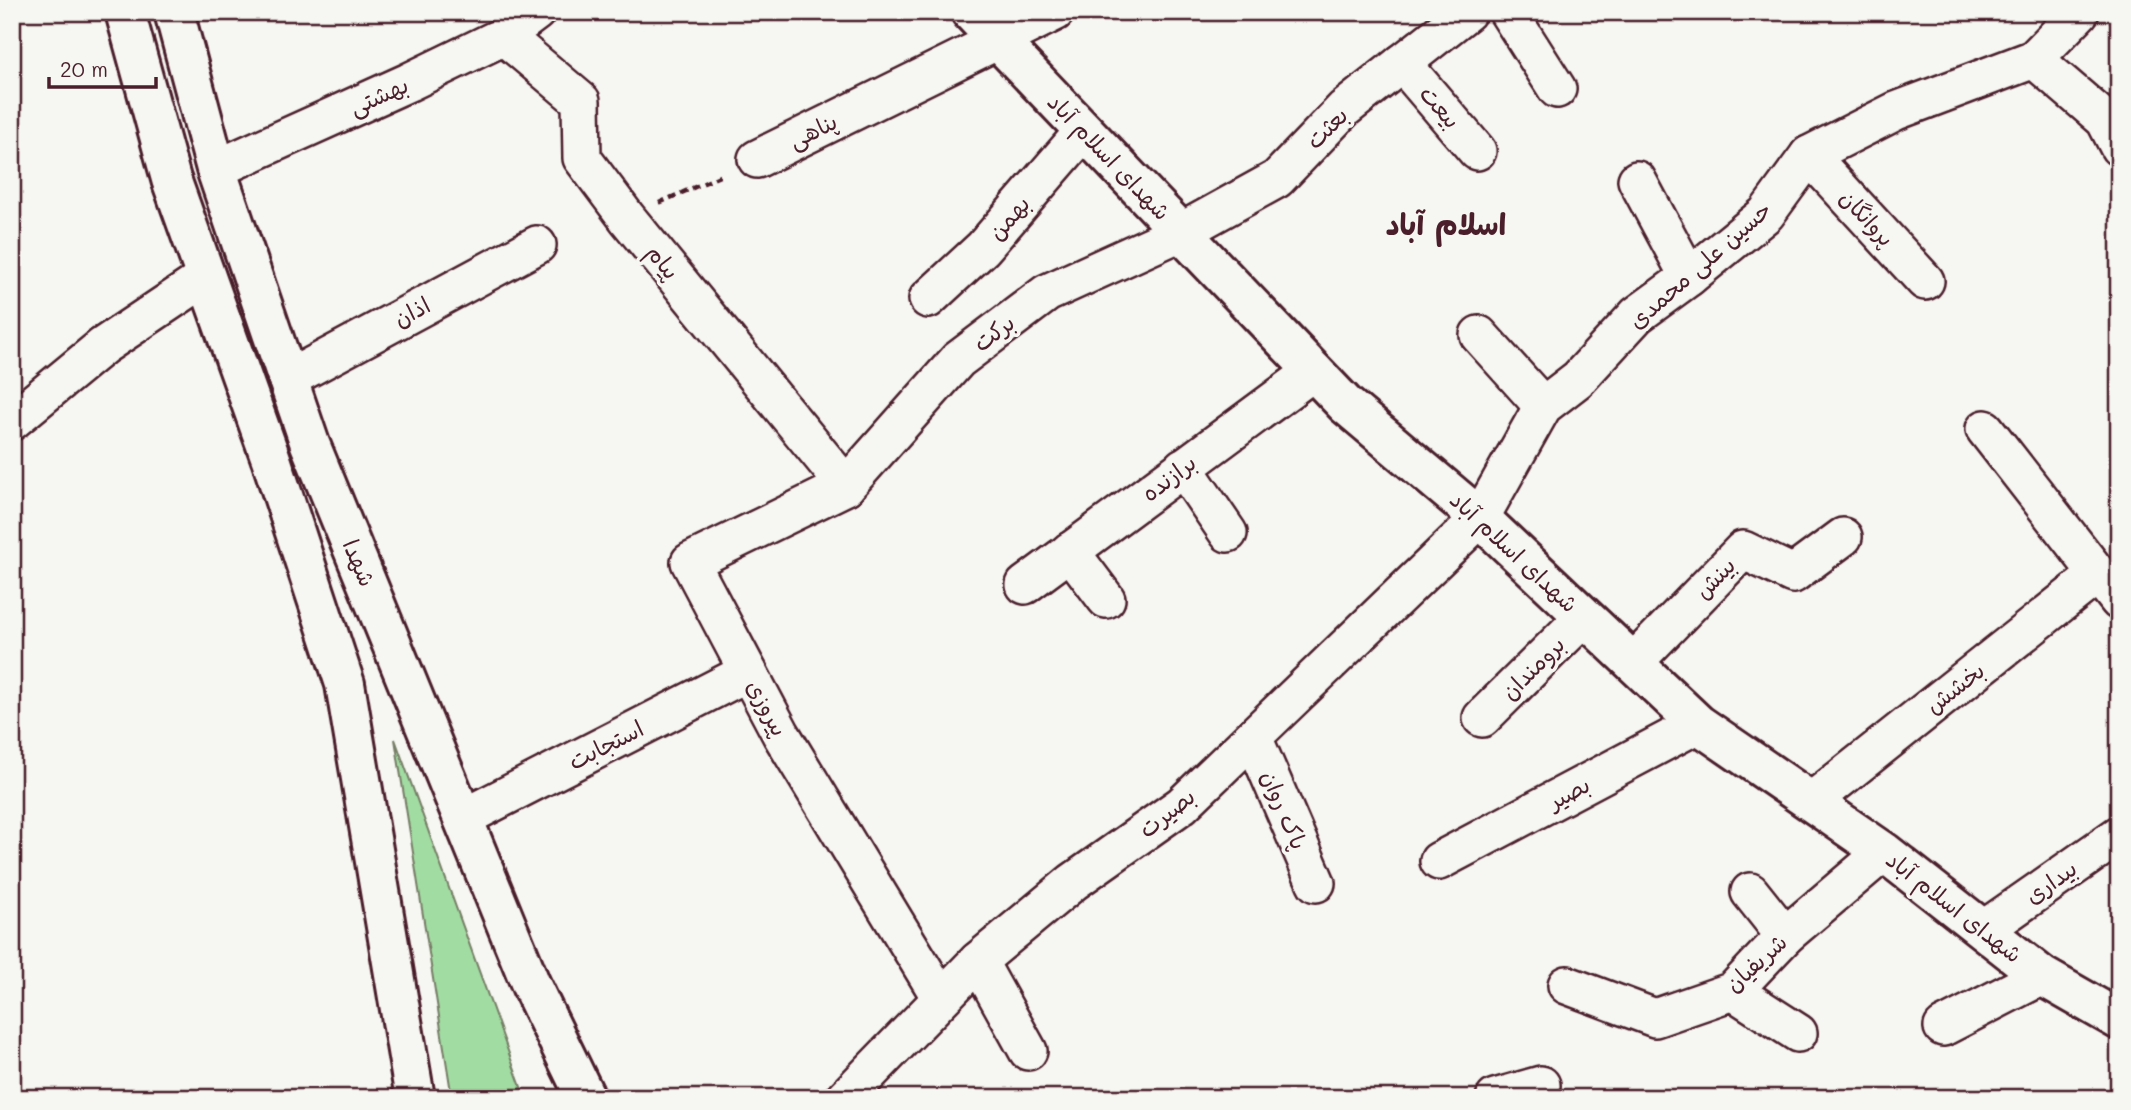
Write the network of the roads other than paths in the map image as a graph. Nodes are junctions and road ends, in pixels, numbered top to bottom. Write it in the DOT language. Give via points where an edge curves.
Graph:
graph roads {
  1 [pos="125,12"];
  2 [pos="174,12"];
  3 [pos="536,12"];
  4 [pos="971,12"];
  5 [pos="1055,12"];
  6 [pos="1467,12"];
  7 [pos="1508,12"];
  8 [pos="2080,12"];
  9 [pos="504,36"];
  10 [pos="998,41"];
  11 [pos="2034,59"];
  12 [pos="1402,63"];
  13 [pos="1558,89"];
  14 [pos="1084,131"];
  15 [pos="2119,147"];
  16 [pos="1477,151"];
  17 [pos="1809,155"];
  18 [pos="757,159"];
  19 [pos="216,169"];
  20 [pos="1637,180"];
  21 [pos="1181,232"];
  22 [pos="537,245"];
  23 [pos="1689,277"];
  24 [pos="206,278"];
  25 [pos="1925,281"];
  26 [pos="928,299"];
  27 [pos="1479,335"];
  28 [pos="1314,371"];
  29 [pos="288,379"];
  30 [pos="1543,406"];
  31 [pos="12,421"];
  32 [pos="1985,429"];
  33 [pos="1183,467"];
  34 [pos="846,486"];
  35 [pos="1480,518"];
  36 [pos="1228,533"];
  37 [pos="1843,537"];
  38 [pos="1070,551"];
  39 [pos="1025,585"];
  40 [pos="2108,587"];
  41 [pos="1106,599"];
  42 [pos="1584,617"];
  43 [pos="1634,662"];
  44 [pos="748,672"];
  45 [pos="1482,718"];
  46 [pos="1698,724"];
  47 [pos="1253,737"];
  48 [pos="1811,802"];
  49 [pos="463,818"];
  50 [pos="2119,835"];
  51 [pos="1884,852"];
  52 [pos="1439,861"];
  53 [pos="1316,883"];
  54 [pos="1750,892"];
  55 [pos="1983,930"];
  56 [pos="1785,936"];
  57 [pos="978,961"];
  58 [pos="2042,976"];
  59 [pos="1567,985"];
  60 [pos="1733,991"];
  61 [pos="941,998"];
  62 [pos="2119,1020"];
  63 [pos="1943,1027"];
  64 [pos="1798,1033"];
  65 [pos="1028,1051"];
  66 [pos="1541,1085"];
  67 [pos="415,1098"];
  68 [pos="586,1098"];
  69 [pos="845,1098"];
  70 [pos="1495,1098"];
  1 -- 24 [label="main road" via="171,179"];
  2 -- 19 [label="main road, شهدا"];
  3 -- 9 [label="street, بهشتی"];
  4 -- 10 [label="main road, شهدای اسلام آباد"];
  5 -- 10 [label="street, پناهی"];
  6 -- 12 [label="street, بعثت"];
  7 -- 13 [label="street"];
  8 -- 11 [label="street, حسین علی محمدی"];
  9 -- 19 [label="street, بهشتی"];
  9 -- 34 [label="street, پیام" via="581,101 582,158"];
  10 -- 14 [label="main road, شهدای اسلام آباد"];
  10 -- 18 [label="street, پناهی"];
  11 -- 15 [label="street" via="2105,120"];
  11 -- 17 [label="street, حسین علی محمدی" via="1896,111"];
  12 -- 16 [label="street, بیعت"];
  12 -- 21 [label="street, بعثت" via="1344,109 1277,180"];
  14 -- 21 [label="main road, شهدای اسلام آباد"];
  14 -- 26 [label="street, بهمن" via="983,248"];
  17 -- 23 [label="street, حسین علی محمدی" via="1766,214"];
  17 -- 25 [label="street, پروانگان"];
  19 -- 29 [label="main road, شهدا"];
  20 -- 23 [label="street"];
  21 -- 28 [label="main road, شهدای اسلام آباد"];
  21 -- 34 [label="street, برکت" via="1048,293 980,343 958,360"];
  22 -- 29 [label="street, اذان"];
  23 -- 30 [label="street, حسین علی محمدی" via="1637,315 1578,379"];
  24 -- 31 [label="street" via="103,346"];
  24 -- 67 [label="main road" via="345,684"];
  27 -- 30 [label="street"];
  28 -- 33 [label="street, برازنده"];
  28 -- 35 [label="main road, شهدای اسلام آباد" via="1346,405"];
  29 -- 49 [label="main road, شهدا" via="310,444"];
  30 -- 35 [label="street, حسین علی محمدی"];
  32 -- 40 [label="street"];
  33 -- 36 [label="street"];
  33 -- 38 [label="street, برازنده"];
  34 -- 44 [label="street, پیروزی" via="690,562"];
  35 -- 42 [label="main road, شهدای اسلام آباد"];
  35 -- 47 [label="street, بصیرت"];
  37 -- 43 [label="street, بینش" via="1793,574 1743,550"];
  38 -- 39 [label="street, برازنده"];
  38 -- 41 [label="street"];
  40 -- 48 [label="street, بخشش"];
  42 -- 43 [label="main road, شهدای اسلام آباد"];
  42 -- 45 [label="street, برومندان"];
  43 -- 46 [label="main road, شهدای اسلام آباد"];
  44 -- 49 [label="street, استجابت"];
  44 -- 61 [label="street, پیروزی"];
  46 -- 48 [label="main road, شهدای اسلام آباد"];
  46 -- 52 [label="street, بصیر"];
  47 -- 53 [label="street, پاک روان"];
  47 -- 57 [label="street, بصیرت" via="1182,805 1073,882"];
  48 -- 51 [label="main road, شهدای اسلام آباد"];
  49 -- 68 [label="main road, شهدا" via="531,985"];
  50 -- 55 [label="street, بیداری"];
  51 -- 55 [label="main road, شهدای اسلام آباد"];
  51 -- 56 [label="street, شریفیان"];
  54 -- 56 [label="street"];
  55 -- 58 [label="main road, شهدای اسلام آباد"];
  56 -- 60 [label="street, شریفیان"];
  57 -- 61 [label="street, بصیرت"];
  57 -- 65 [label="street"];
  58 -- 62 [label="main road, شهدای اسلام آباد"];
  58 -- 63 [label="street"];
  59 -- 60 [label="street, شریفیان" via="1655,1018"];
  60 -- 64 [label="street"];
  61 -- 69 [label="street, بصیرت"];
  66 -- 70 [label="street"];
}
